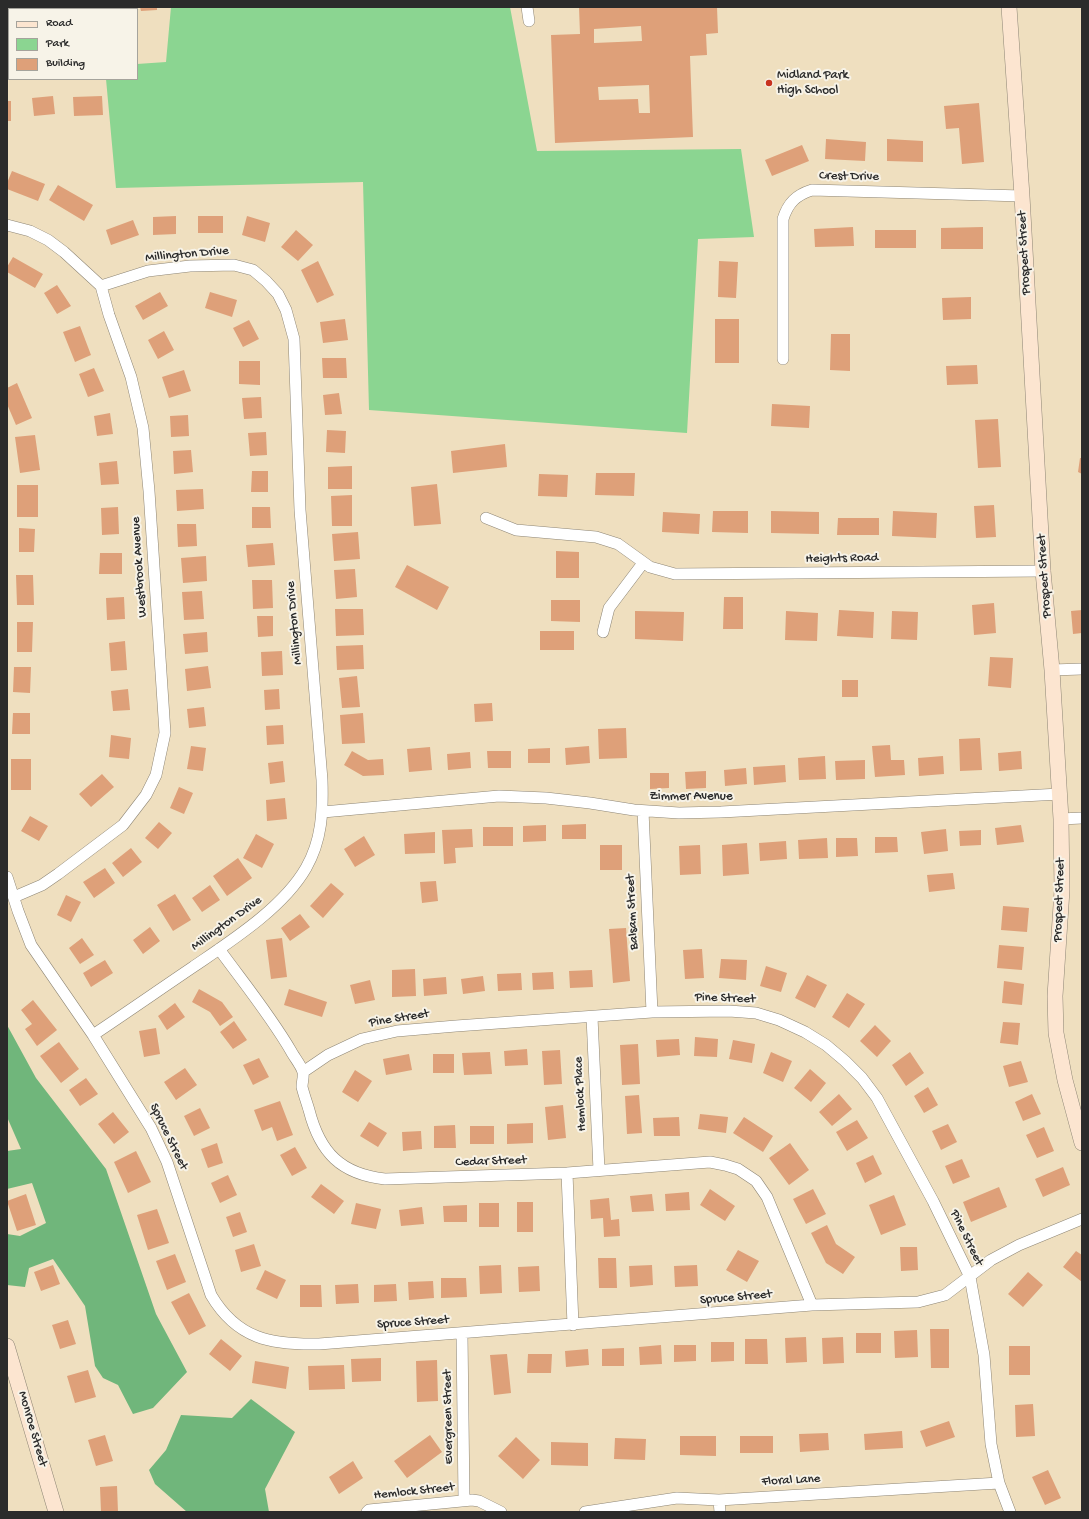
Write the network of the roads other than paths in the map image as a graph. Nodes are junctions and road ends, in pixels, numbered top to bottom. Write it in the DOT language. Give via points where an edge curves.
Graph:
graph roads {
  1 [pos="527,7"];
  2 [pos="1009,7"];
  3 [pos="529,21"];
  4 [pos="1022,196"];
  5 [pos="7,225"];
  6 [pos="101,286"];
  7 [pos="783,359"];
  8 [pos="486,518"];
  9 [pos="644,563"];
  10 [pos="1044,571"];
  11 [pos="603,632"];
  12 [pos="1082,669"];
  13 [pos="1052,670"];
  14 [pos="1060,794"];
  15 [pos="643,811"];
  16 [pos="323,812"];
  17 [pos="1082,818"];
  18 [pos="1061,819"];
  19 [pos="7,877"];
  20 [pos="14,897"];
  21 [pos="218,949"];
  22 [pos="652,1012"];
  23 [pos="592,1017"];
  24 [pos="93,1035"];
  25 [pos="303,1072"];
  26 [pos="1082,1143"];
  27 [pos="599,1170"];
  28 [pos="567,1173"];
  29 [pos="1082,1219"];
  30 [pos="970,1276"];
  31 [pos="812,1305"];
  32 [pos="573,1325"];
  33 [pos="462,1334"];
  34 [pos="7,1346"];
  35 [pos="999,1483"];
  36 [pos="464,1500"];
  37 [pos="720,1500"];
  38 [pos="56,1512"];
  39 [pos="367,1512"];
  40 [pos="501,1512"];
  41 [pos="585,1512"];
  42 [pos="720,1512"];
  43 [pos="1010,1512"];
  1 -- 3 [label="street"];
  2 -- 4 [label="main road, Prospect Street"];
  4 -- 7 [label="street, Crest Drive" via="812,190 801,194 791,201 783,219"];
  4 -- 10 [label="main road, Prospect Street"];
  5 -- 6 [label="street" via="30,231 48,240"];
  6 -- 16 [label="street, Millington Drive" via="148,271 234,264 253,270 266,281 278,294 286,310 294,339 300,510"];
  6 -- 20 [label="street, Westbrook Avenue" via="131,377 143,428 164,733 156,775 146,795 123,825 53,878"];
  8 -- 9 [label="street, Heights Road" via="516,530 596,537 618,544"];
  9 -- 10 [label="street, Heights Road" via="675,574"];
  9 -- 11 [label="street" via="609,608"];
  10 -- 13 [label="main road, Prospect Street"];
  12 -- 13 [label="street"];
  13 -- 14 [label="main road, Prospect Street"];
  14 -- 15 [label="street, Zimmer Avenue" via="721,812"];
  14 -- 18 [label="main road, Prospect Street"];
  15 -- 16 [label="street, Zimmer Avenue" via="546,798 499,796"];
  15 -- 22 [label="street, Balsam Street"];
  16 -- 21 [label="street, Millington Drive" via="314,850 295,884 276,906"];
  17 -- 18 [label="street"];
  18 -- 26 [label="main road, Prospect Street" via="1062,890 1055,996 1056,1033 1065,1080"];
  19 -- 20 [label="street, Spruce Street"];
  20 -- 24 [label="street, Spruce Street" via="32,945"];
  21 -- 24 [label="street, Millington Drive"];
  21 -- 25 [label="street, Cedar Street" via="282,1036"];
  22 -- 23 [label="street, Pine Street"];
  22 -- 30 [label="street, Pine Street" via="756,1013 779,1020 826,1045 862,1078 877,1098"];
  23 -- 25 [label="street, Pine Street" via="397,1031 362,1039 328,1055"];
  23 -- 27 [label="street, Hemlock Place"];
  24 -- 33 [label="street, Spruce Street" via="151,1128 167,1162 211,1295 231,1322 244,1331 260,1337 293,1345"];
  25 -- 28 [label="street, Cedar Street" via="302,1086 313,1128 320,1142 330,1155 357,1174 386,1179"];
  27 -- 28 [label="street, Cedar Street"];
  27 -- 31 [label="street, Cedar Street" via="710,1162 738,1169 756,1181 767,1197"];
  28 -- 32 [label="street"];
  29 -- 30 [label="street, Spruce Street" via="1020,1245 991,1260"];
  30 -- 31 [label="street, Spruce Street" via="945,1295 918,1302"];
  30 -- 35 [label="street, Pine Street" via="984,1355 991,1444"];
  31 -- 32 [label="street, Spruce Street"];
  32 -- 33 [label="street, Spruce Street"];
  33 -- 36 [label="street, Evergreen Street"];
  34 -- 38 [label="main road, Monroe Street"];
  35 -- 37 [label="street, Floral Lane"];
  35 -- 43 [label="street, Pine Street"];
  36 -- 39 [label="street, Hemlock Street"];
  36 -- 40 [label="street" via="479,1501"];
  37 -- 41 [label="street, Floral Lane" via="677,1498"];
  37 -- 42 [label="street"];
}
